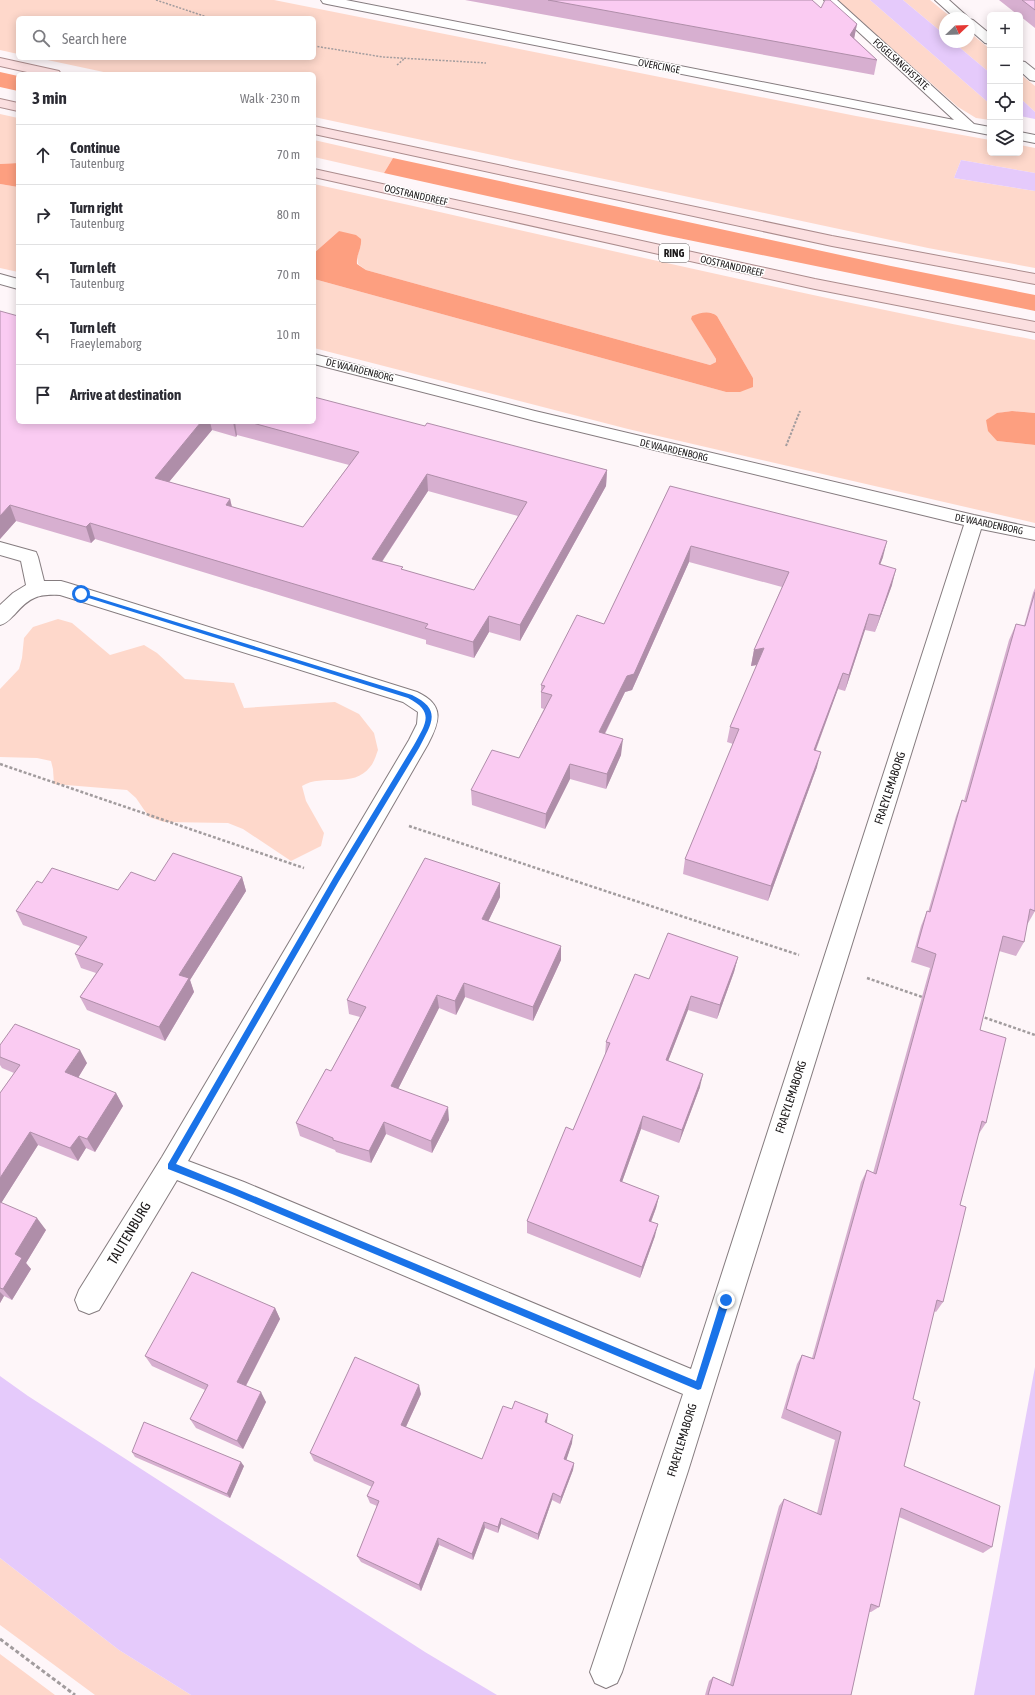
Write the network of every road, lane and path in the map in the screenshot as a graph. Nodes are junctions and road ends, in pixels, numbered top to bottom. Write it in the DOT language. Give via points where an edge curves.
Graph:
graph roads {
  1 [pos="156,0"];
  2 [pos="327,0"];
  3 [pos="830,0"];
  4 [pos="941,0"];
  5 [pos="956,12"];
  6 [pos="204,16"];
  7 [pos="975,28"];
  8 [pos="987,38"];
  9 [pos="404,59"];
  10 [pos="0,62"];
  11 [pos="397,65"];
  12 [pos="1023,67"];
  13 [pos="45,72"];
  14 [pos="1035,77"];
  15 [pos="0,103"];
  16 [pos="16,107"];
  17 [pos="971,128"];
  18 [pos="316,130"];
  19 [pos="987,131"];
  20 [pos="1023,137"];
  21 [pos="1035,139"];
  22 [pos="316,173"];
  23 [pos="0,279"];
  24 [pos="1035,279"];
  25 [pos="16,283"];
  26 [pos="1035,327"];
  27 [pos="316,360"];
  28 [pos="800,411"];
  29 [pos="784,450"];
  30 [pos="974,521"];
  31 [pos="1035,534"];
  32 [pos="0,548"];
  33 [pos="36,588"];
  34 [pos="0,618"];
  35 [pos="0,764"];
  36 [pos="402,823"];
  37 [pos="311,871"];
  38 [pos="804,957"];
  39 [pos="861,977"];
  40 [pos="932,1000"];
  41 [pos="976,1015"];
  42 [pos="1035,1035"];
  43 [pos="171,1166"];
  44 [pos="89,1300"];
  45 [pos="698,1386"];
  46 [pos="0,1639"];
  47 [pos="606,1672"];
  48 [pos="75,1695"];
  1 -- 6 [label="path"];
  2 -- 17 [label="street, OVERCINGE"];
  3 -- 17 [label="street, FOGELSANGHSTATE"];
  4 -- 5 [label="street"];
  7 -- 8 [label="street"];
  9 -- 11 [label="path"];
  10 -- 13 [label="main road"];
  12 -- 14 [label="street"];
  15 -- 16 [label="main road"];
  17 -- 19 [label="street, OVERCINGE"];
  18 -- 24 [label="main road" via="832,241"];
  20 -- 21 [label="street"];
  22 -- 26 [label="main road, OOSTRANDDREEF / RING" via="815,284"];
  23 -- 25 [label="street"];
  27 -- 30 [label="street, DE WAARDENBORG" via="542,418"];
  28 -- 29 [label="path"];
  30 -- 31 [label="street, DE WAARDENBORG"];
  30 -- 45 [label="street, FRAEYLEMABORG"];
  32 -- 33 [label="street" via="29,557"];
  33 -- 34 [label="street, TAUTENBURG" via="21,595"];
  33 -- 43 [label="street, TAUTENBURG" via="61,588 96,598 395,692 417,700 428,710 429,720 416,746"];
  35 -- 37 [label="path"];
  36 -- 38 [label="path"];
  39 -- 40 [label="path"];
  41 -- 42 [label="path"];
  43 -- 44 [label="street, TAUTENBURG"];
  43 -- 45 [label="street"];
  45 -- 47 [label="street, FRAEYLEMABORG" via="673,1471"];
  46 -- 48 [label="path"];
}
